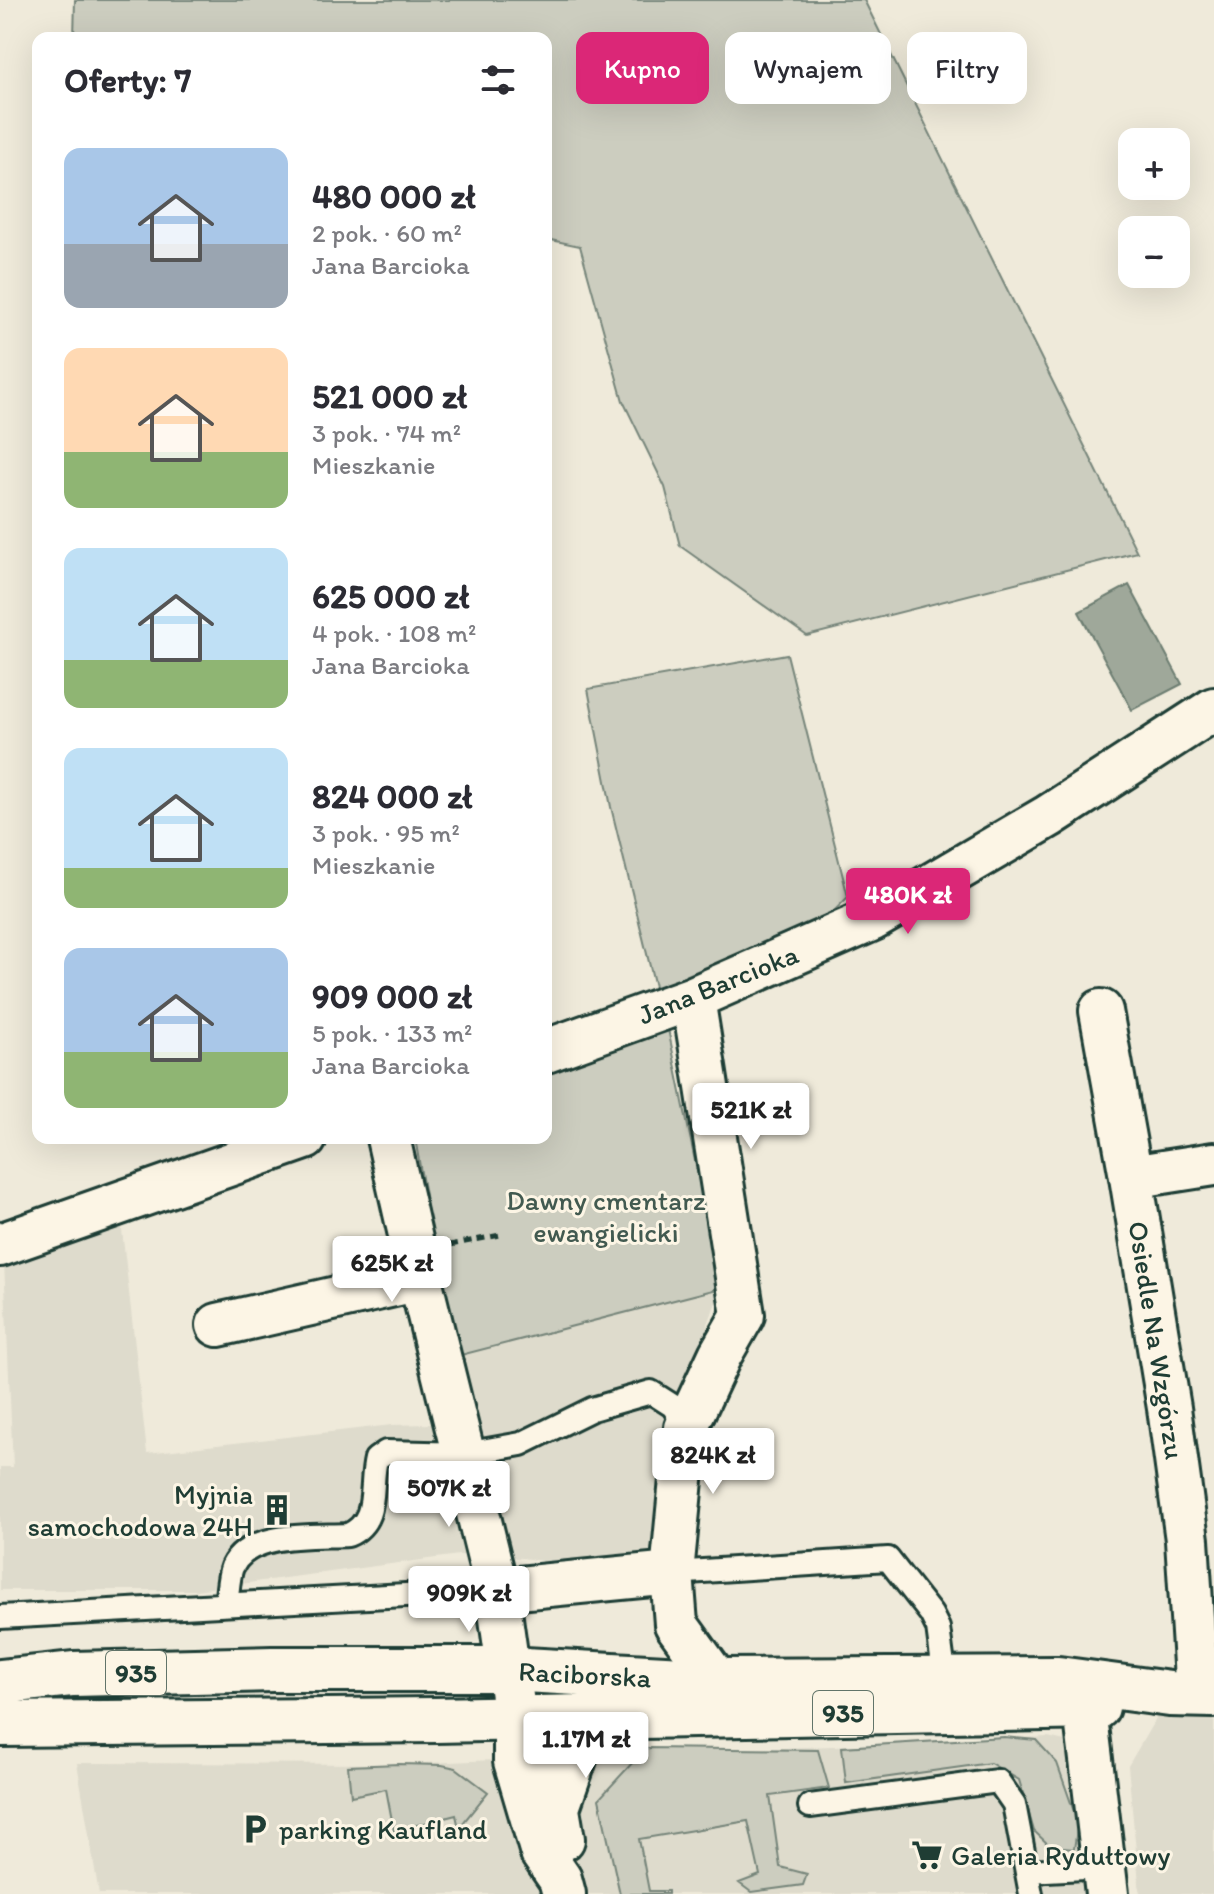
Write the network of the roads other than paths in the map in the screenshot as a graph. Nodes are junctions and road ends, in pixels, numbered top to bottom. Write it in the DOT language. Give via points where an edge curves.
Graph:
graph roads {
  1 [pos="1214,709"];
  2 [pos="693,998"];
  3 [pos="1101,1011"];
  4 [pos="552,1049"];
  5 [pos="288,1144"];
  6 [pos="389,1144"];
  7 [pos="1214,1164"];
  8 [pos="1131,1177"];
  9 [pos="0,1245"];
  10 [pos="417,1266"];
  11 [pos="218,1325"];
  12 [pos="686,1428"];
  13 [pos="465,1454"];
  14 [pos="672,1573"];
  15 [pos="497,1590"];
  16 [pos="226,1604"];
  17 [pos="0,1617"];
  18 [pos="507,1669"];
  19 [pos="945,1680"];
  20 [pos="717,1681"];
  21 [pos="0,1682"];
  22 [pos="1193,1694"];
  23 [pos="1085,1709"];
  24 [pos="612,1717"];
  25 [pos="515,1718"];
  26 [pos="0,1724"];
  27 [pos="810,1806"];
  28 [pos="558,1810"];
  29 [pos="1027,1871"];
  30 [pos="1106,1881"];
  31 [pos="562,1887"];
  32 [pos="1031,1894"];
  1 -- 2 [label="street, Jana Barcioka" via="1049,816 873,919"];
  2 -- 4 [label="street, Jana Barcioka"];
  2 -- 12 [label="street" via="743,1315"];
  3 -- 8 [label="street, Osiedle Na Wzgórzu"];
  5 -- 9 [label="street"];
  6 -- 10 [label="street"];
  7 -- 8 [label="street"];
  8 -- 22 [label="street, Osiedle Na Wzgórzu" via="1185,1525"];
  10 -- 11 [label="street"];
  10 -- 13 [label="street"];
  12 -- 13 [label="lane" via="673,1406 651,1392 592,1409 521,1444"];
  12 -- 14 [label="street"];
  13 -- 15 [label="street"];
  13 -- 16 [label="lane" via="386,1452 376,1459 370,1513 359,1530 249,1546 232,1567"];
  14 -- 15 [label="street"];
  14 -- 19 [label="lane" via="888,1559 938,1628"];
  14 -- 20 [label="street" via="676,1624"];
  15 -- 16 [label="lane"];
  15 -- 18 [label="street"];
  16 -- 17 [label="lane"];
  18 -- 20 [label="main road, Raciborska / 935"];
  18 -- 21 [label="main road, Raciborska / 935" via="73,1674"];
  18 -- 25 [label="street"];
  19 -- 20 [label="main road, Raciborska / 935"];
  19 -- 22 [label="main road, Raciborska / 935" via="1058,1679"];
  22 -- 23 [label="main road, Raciborska / 935"];
  23 -- 24 [label="main road, Raciborska / 935"];
  23 -- 30 [label="street"];
  24 -- 25 [label="main road, Raciborska / 935"];
  24 -- 28 [label="street" via="591,1729 577,1753"];
  25 -- 26 [label="main road, Raciborska / 935"];
  25 -- 28 [label="street" via="547,1744"];
  25 -- 31 [label="street" via="515,1761 542,1853"];
  27 -- 29 [label="lane" via="998,1781 1014,1804"];
  28 -- 31 [label="street" via="565,1847"];
  29 -- 30 [label="lane"];
  29 -- 32 [label="lane"];
}
